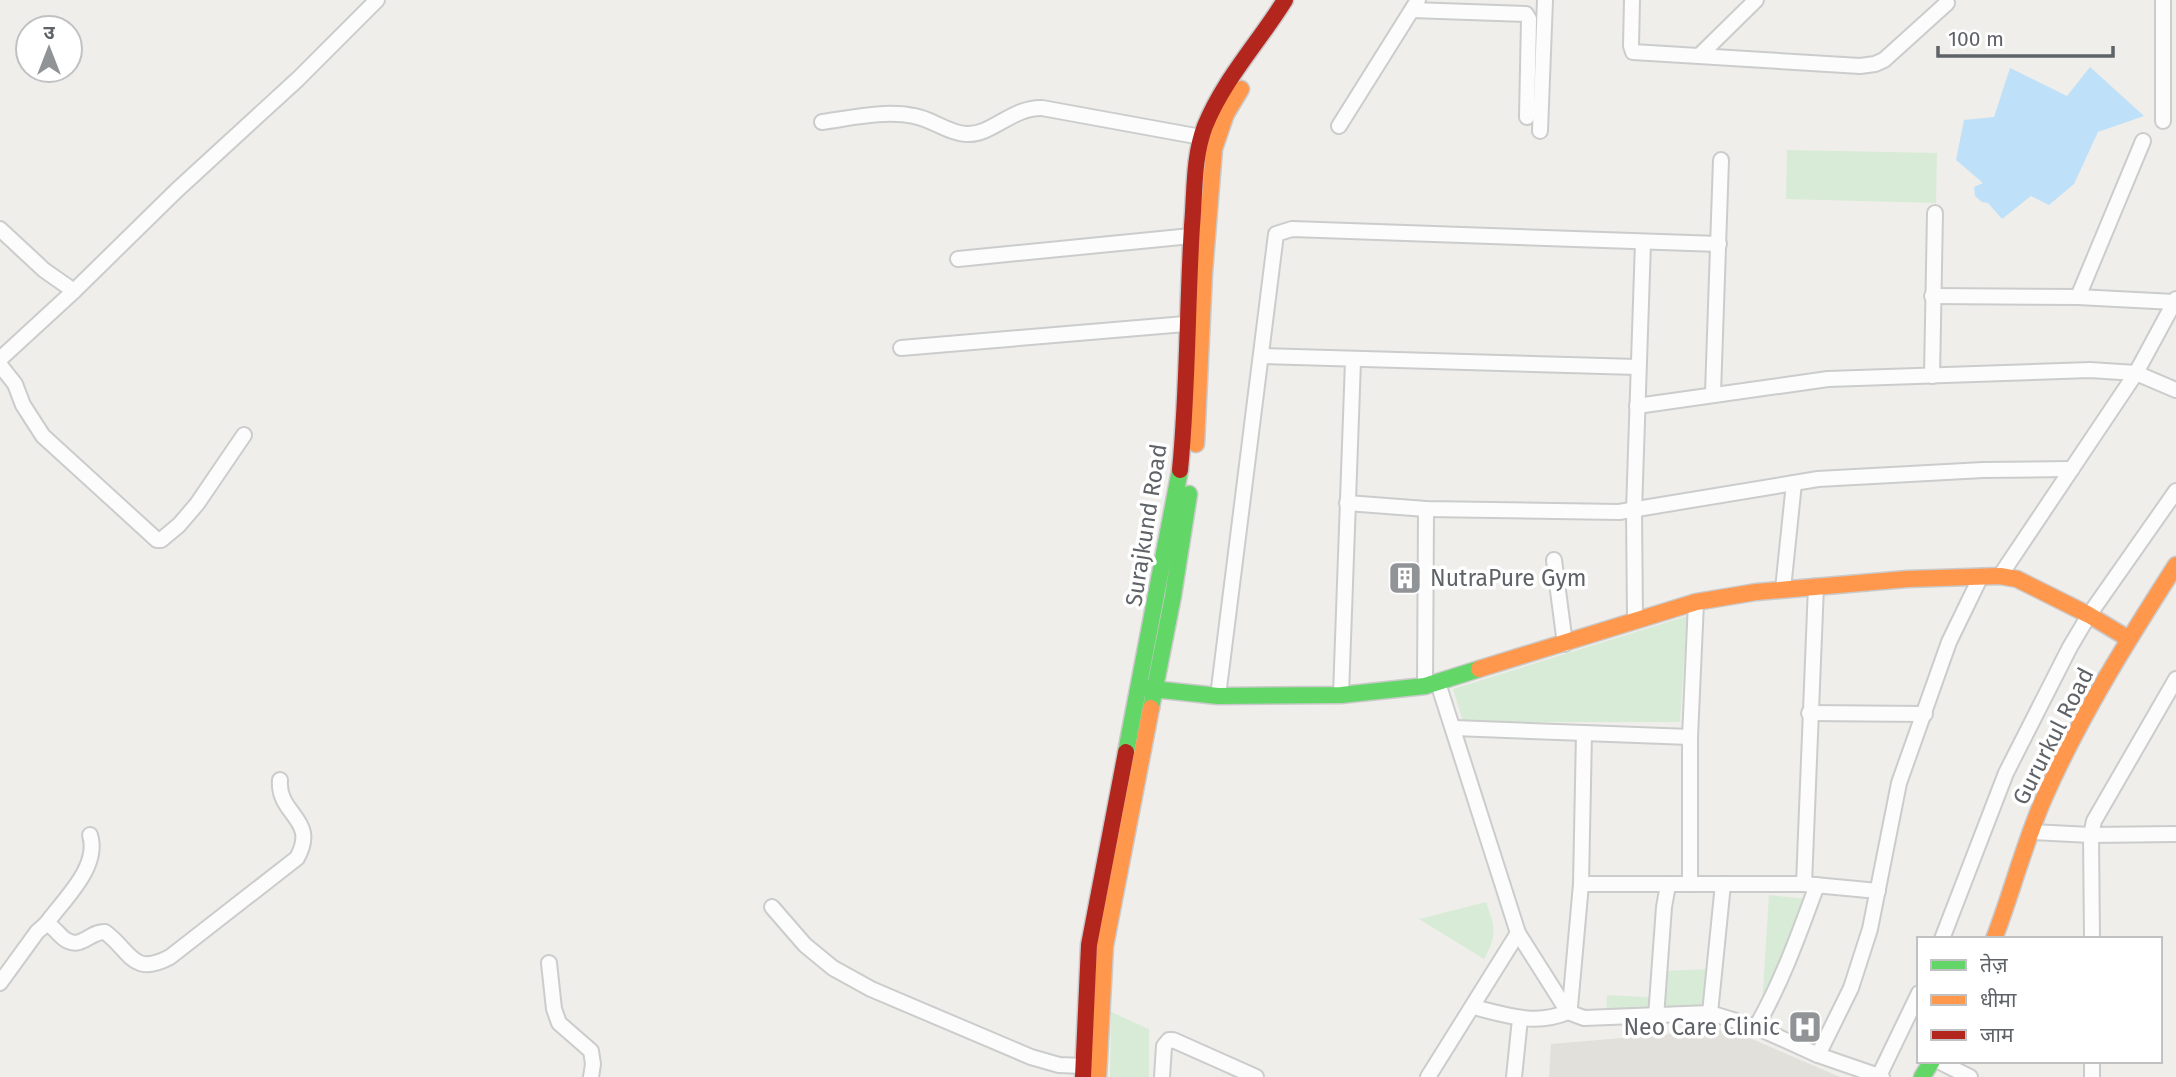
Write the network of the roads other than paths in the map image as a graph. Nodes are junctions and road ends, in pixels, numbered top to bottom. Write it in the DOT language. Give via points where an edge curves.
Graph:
graph roads {
  1 [pos="377,0"];
  2 [pos="1285,0"];
  3 [pos="1299,0"];
  4 [pos="1545,0"];
  5 [pos="1630,0"];
  6 [pos="1756,0"];
  7 [pos="2163,0"];
  8 [pos="1947,3"];
  9 [pos="1415,5"];
  10 [pos="1516,6"];
  11 [pos="1700,55"];
  12 [pos="1527,117"];
  13 [pos="2163,121"];
  14 [pos="822,122"];
  15 [pos="1339,126"];
  16 [pos="1540,131"];
  17 [pos="1201,137"];
  18 [pos="2143,141"];
  19 [pos="1721,160"];
  20 [pos="1935,212"];
  21 [pos="0,229"];
  22 [pos="1191,236"];
  23 [pos="1643,242"];
  24 [pos="1719,244"];
  25 [pos="958,259"];
  26 [pos="74,291"];
  27 [pos="1932,296"];
  28 [pos="2078,297"];
  29 [pos="2175,300"];
  30 [pos="1195,323"];
  31 [pos="901,348"];
  32 [pos="1262,356"];
  33 [pos="0,359"];
  34 [pos="1353,361"];
  35 [pos="0,365"];
  36 [pos="1637,367"];
  37 [pos="2136,373"];
  38 [pos="1932,376"];
  39 [pos="2176,390"];
  40 [pos="1713,393"];
  41 [pos="1637,406"];
  42 [pos="244,435"];
  43 [pos="2072,469"];
  44 [pos="1794,482"];
  45 [pos="2176,491"];
  46 [pos="1347,503"];
  47 [pos="1426,509"];
  48 [pos="1634,511"];
  49 [pos="1554,560"];
  50 [pos="2176,566"];
  51 [pos="1981,576"];
  52 [pos="2000,576"];
  53 [pos="1816,586"];
  54 [pos="1783,589"];
  55 [pos="1696,602"];
  56 [pos="2089,615"];
  57 [pos="1635,620"];
  58 [pos="2129,639"];
  59 [pos="1565,644"];
  60 [pos="2176,679"];
  61 [pos="1432,685"];
  62 [pos="1147,688"];
  63 [pos="1341,695"];
  64 [pos="1218,696"];
  65 [pos="1809,713"];
  66 [pos="1925,713"];
  67 [pos="1454,728"];
  68 [pos="1584,733"];
  69 [pos="1690,737"];
  70 [pos="280,780"];
  71 [pos="2030,832"];
  72 [pos="2176,834"];
  73 [pos="90,835"];
  74 [pos="2091,835"];
  75 [pos="1581,884"];
  76 [pos="1690,884"];
  77 [pos="1723,884"];
  78 [pos="1668,885"];
  79 [pos="1810,885"];
  80 [pos="1878,891"];
  81 [pos="772,907"];
  82 [pos="46,923"];
  83 [pos="1518,933"];
  84 [pos="1942,937"];
  85 [pos="1995,937"];
  86 [pos="2091,937"];
  87 [pos="549,963"];
  88 [pos="0,984"];
  89 [pos="1917,997"];
  90 [pos="1473,1007"];
  91 [pos="1568,1012"];
  92 [pos="1710,1013"];
  93 [pos="1656,1017"];
  94 [pos="1520,1019"];
  95 [pos="1756,1027"];
  96 [pos="1818,1055"];
  97 [pos="1515,1057"];
  98 [pos="1942,1063"];
  99 [pos="1083,1072"];
  100 [pos="591,1077"];
  101 [pos="1098,1077"];
  102 [pos="1162,1077"];
  103 [pos="1256,1077"];
  104 [pos="1428,1077"];
  105 [pos="1500,1077"];
  106 [pos="1514,1077"];
  107 [pos="1881,1077"];
  108 [pos="1970,1077"];
  1 -- 26 [label="street"];
  2 -- 17 [label="main road, Surajkund Road" via="1215,105"];
  3 -- 30 [label="main road, Surajkund Road" via="1226,114 1216,139"];
  4 -- 16 [label="street"];
  5 -- 11 [label="street" via="1633,52"];
  6 -- 11 [label="street"];
  7 -- 13 [label="street"];
  8 -- 11 [label="street" via="1875,64"];
  9 -- 10 [label="street"];
  9 -- 15 [label="street"];
  10 -- 12 [label="street" via="1529,19"];
  14 -- 17 [label="street" via="905,114 967,134 1023,110 1042,108"];
  17 -- 22 [label="main road, Surajkund Road"];
  18 -- 28 [label="street"];
  19 -- 24 [label="street"];
  20 -- 27 [label="street"];
  21 -- 26 [label="street"];
  22 -- 25 [label="street"];
  22 -- 30 [label="main road, Surajkund Road"];
  23 -- 24 [label="street"];
  23 -- 32 [label="street" via="1285,230 1274,238"];
  23 -- 36 [label="street"];
  24 -- 40 [label="street"];
  26 -- 33 [label="street"];
  27 -- 28 [label="street"];
  27 -- 38 [label="street"];
  28 -- 29 [label="street"];
  29 -- 37 [label="street"];
  30 -- 31 [label="street"];
  30 -- 62 [label="main road, Surajkund Road" via="1180,476"];
  32 -- 34 [label="street"];
  32 -- 64 [label="street"];
  34 -- 36 [label="street"];
  34 -- 46 [label="street"];
  35 -- 42 [label="street" via="43,436 157,540 187,517"];
  36 -- 41 [label="street"];
  37 -- 38 [label="street" via="2090,370"];
  37 -- 39 [label="street"];
  37 -- 43 [label="street"];
  38 -- 40 [label="street" via="1828,379"];
  40 -- 41 [label="street"];
  41 -- 48 [label="street"];
  43 -- 44 [label="street"];
  43 -- 52 [label="street"];
  44 -- 48 [label="street"];
  44 -- 54 [label="street"];
  45 -- 56 [label="street"];
  46 -- 47 [label="street"];
  46 -- 63 [label="street"];
  47 -- 48 [label="street"];
  47 -- 61 [label="street"];
  48 -- 57 [label="street"];
  49 -- 59 [label="street"];
  50 -- 58 [label="main road, Gururkul Road"];
  51 -- 52 [label="main road"];
  51 -- 53 [label="main road"];
  51 -- 66 [label="street" via="1949,642"];
  52 -- 56 [label="main road" via="2029,583"];
  53 -- 54 [label="main road"];
  53 -- 65 [label="street"];
  54 -- 55 [label="main road"];
  55 -- 57 [label="main road"];
  55 -- 69 [label="street"];
  56 -- 58 [label="main road"];
  56 -- 84 [label="street" via="2006,773"];
  57 -- 59 [label="main road"];
  58 -- 71 [label="main road, Gururkul Road"];
  59 -- 61 [label="main road"];
  60 -- 74 [label="street" via="2097,815"];
  61 -- 63 [label="main road"];
  61 -- 67 [label="street"];
  62 -- 64 [label="main road"];
  62 -- 99 [label="main road, Surajkund Road" via="1089,945"];
  62 -- 101 [label="main road, Surajkund Road" via="1105,946"];
  63 -- 64 [label="main road"];
  65 -- 66 [label="street"];
  65 -- 79 [label="street"];
  66 -- 80 [label="street" via="1896,794"];
  67 -- 68 [label="street"];
  67 -- 83 [label="street"];
  68 -- 69 [label="street"];
  68 -- 75 [label="street"];
  69 -- 76 [label="street"];
  70 -- 82 [label="street" via="282,798 304,831 297,858 170,957 145,965 128,956 105,932 74,943"];
  71 -- 74 [label="street"];
  71 -- 85 [label="main road, Gururkul Road"];
  72 -- 74 [label="street"];
  73 -- 82 [label="street" via="89,863"];
  74 -- 86 [label="street"];
  75 -- 78 [label="street"];
  75 -- 91 [label="street"];
  76 -- 77 [label="street"];
  76 -- 78 [label="street"];
  77 -- 79 [label="street"];
  77 -- 92 [label="street"];
  78 -- 93 [label="street"];
  79 -- 80 [label="street"];
  79 -- 95 [label="street" via="1793,951"];
  80 -- 96 [label="street" via="1851,988"];
  81 -- 99 [label="street" via="826,964 871,989 1031,1057"];
  82 -- 88 [label="street"];
  83 -- 90 [label="street"];
  83 -- 91 [label="street"];
  87 -- 100 [label="street" via="555,1016 564,1030 591,1051"];
  89 -- 107 [label="street"];
  90 -- 94 [label="street"];
  90 -- 104 [label="street"];
  91 -- 93 [label="street" via="1584,1018"];
  91 -- 94 [label="street" via="1544,1020"];
  92 -- 93 [label="street"];
  92 -- 95 [label="street"];
  94 -- 97 [label="street"];
  95 -- 96 [label="street"];
  96 -- 107 [label="street"];
  97 -- 105 [label="street"];
  97 -- 106 [label="street"];
  98 -- 108 [label="street"];
  102 -- 103 [label="street" via="1164,1046 1173,1040"];
}
